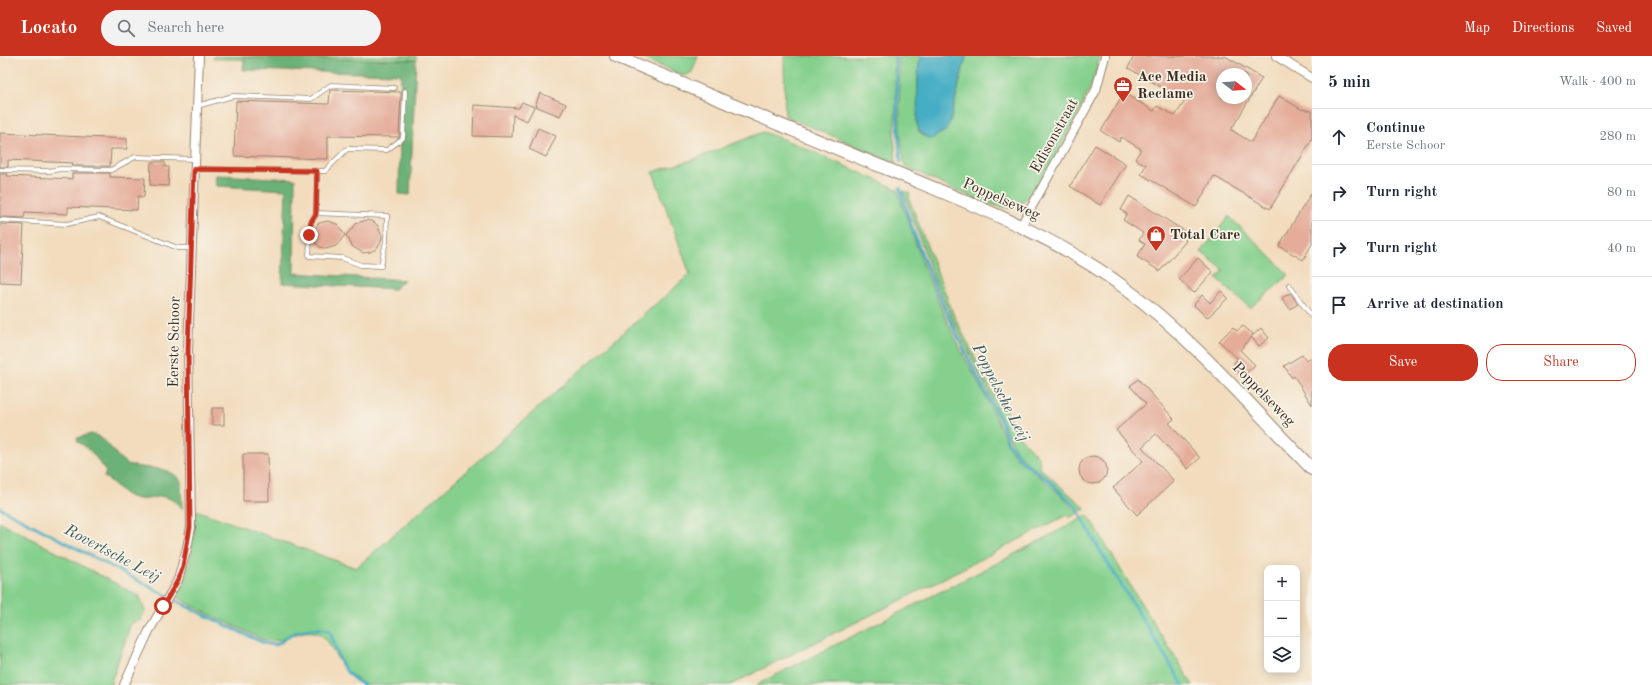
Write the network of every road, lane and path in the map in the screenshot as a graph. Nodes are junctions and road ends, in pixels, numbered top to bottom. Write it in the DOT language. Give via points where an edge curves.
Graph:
graph roads {
  1 [pos="199,56"];
  2 [pos="616,56"];
  3 [pos="1105,56"];
  4 [pos="1276,56"];
  5 [pos="1312,78"];
  6 [pos="394,88"];
  7 [pos="405,91"];
  8 [pos="197,106"];
  9 [pos="195,158"];
  10 [pos="194,169"];
  11 [pos="0,170"];
  12 [pos="317,171"];
  13 [pos="316,212"];
  14 [pos="0,220"];
  15 [pos="1022,226"];
  16 [pos="191,248"];
  17 [pos="1289,285"];
  18 [pos="1312,317"];
  19 [pos="1312,469"];
  20 [pos="124,685"];
  1 -- 8 [label="street, Eerste Schoor"];
  2 -- 15 [label="street, Poppelseweg"];
  3 -- 15 [label="street, Edisonstraat" via="1096,90"];
  4 -- 5 [label="street"];
  6 -- 8 [label="lane" via="331,85 311,99 233,96"];
  7 -- 12 [label="lane" via="403,138 387,150 347,149 325,171"];
  8 -- 9 [label="street, Eerste Schoor"];
  9 -- 10 [label="street, Eerste Schoor"];
  9 -- 11 [label="lane" via="135,157 111,170"];
  10 -- 12 [label="lane"];
  10 -- 16 [label="street, Eerste Schoor"];
  12 -- 13 [label="lane"];
  13 -- 13 [label="lane" via="311,222 309,256 342,258 361,265 381,266 386,242 387,216"];
  14 -- 16 [label="lane" via="67,224 99,217 178,248"];
  15 -- 19 [label="street, Poppelseweg" via="1091,264 1162,317"];
  16 -- 20 [label="street, Eerste Schoor" via="188,364 190,527 183,566"];
  17 -- 18 [label="lane"];
}
